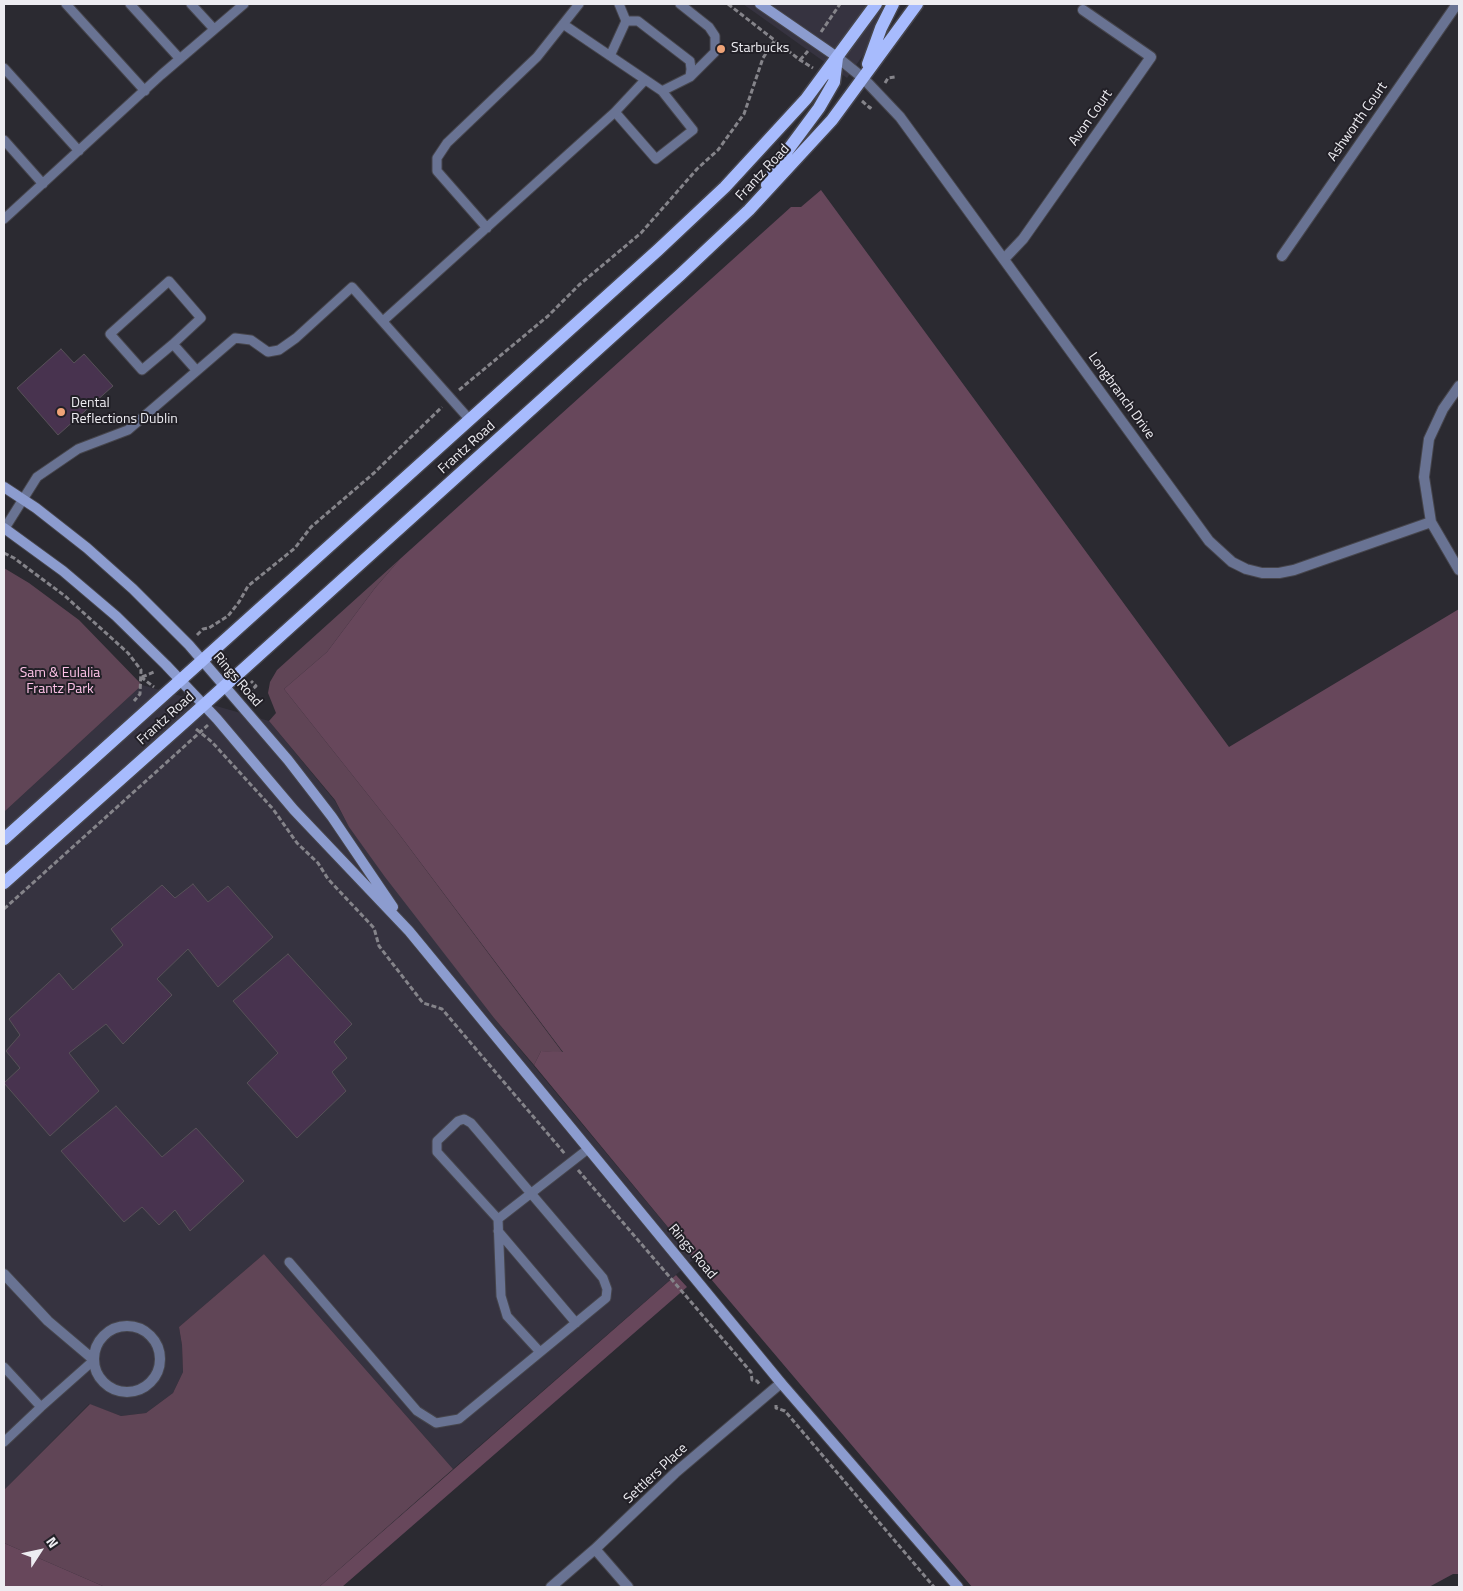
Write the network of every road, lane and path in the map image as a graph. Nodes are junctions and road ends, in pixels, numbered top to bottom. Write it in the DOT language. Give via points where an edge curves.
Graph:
graph roads {
  1 [pos="66,4"];
  2 [pos="130,4"];
  3 [pos="191,4"];
  4 [pos="244,4"];
  5 [pos="579,4"];
  6 [pos="618,4"];
  7 [pos="680,4"];
  8 [pos="728,4"];
  9 [pos="760,4"];
  10 [pos="876,4"];
  11 [pos="893,4"];
  12 [pos="917,4"];
  13 [pos="1457,4"];
  14 [pos="1083,10"];
  15 [pos="626,21"];
  16 [pos="563,24"];
  17 [pos="214,29"];
  18 [pos="775,40"];
  19 [pos="610,56"];
  20 [pos="837,57"];
  21 [pos="180,59"];
  22 [pos="800,60"];
  23 [pos="4,68"];
  24 [pos="690,77"];
  25 [pos="863,78"];
  26 [pos="645,80"];
  27 [pos="145,91"];
  28 [pos="662,91"];
  29 [pos="615,112"];
  30 [pos="4,140"];
  31 [pos="79,151"];
  32 [pos="43,184"];
  33 [pos="758,200"];
  34 [pos="6,213"];
  35 [pos="487,228"];
  36 [pos="1282,256"];
  37 [pos="1004,259"];
  38 [pos="383,321"];
  39 [pos="173,344"];
  40 [pos="196,371"];
  41 [pos="1459,386"];
  42 [pos="451,398"];
  43 [pos="470,420"];
  44 [pos="4,487"];
  45 [pos="23,498"];
  46 [pos="1430,522"];
  47 [pos="4,528"];
  48 [pos="4,553"];
  49 [pos="1459,570"];
  50 [pos="209,628"];
  51 [pos="189,645"];
  52 [pos="219,645"];
  53 [pos="202,661"];
  54 [pos="166,665"];
  55 [pos="242,670"];
  56 [pos="141,677"];
  57 [pos="180,680"];
  58 [pos="224,686"];
  59 [pos="256,686"];
  60 [pos="164,695"];
  61 [pos="204,705"];
  62 [pos="187,720"];
  63 [pos="199,732"];
  64 [pos="4,838"];
  65 [pos="4,883"];
  66 [pos="4,909"];
  67 [pos="409,931"];
  68 [pos="588,1149"];
  69 [pos="571,1162"];
  70 [pos="531,1195"];
  71 [pos="498,1219"];
  72 [pos="498,1231"];
  73 [pos="289,1262"];
  74 [pos="4,1274"];
  75 [pos="576,1323"];
  76 [pos="540,1352"];
  77 [pos="94,1360"];
  78 [pos="4,1367"];
  79 [pos="781,1383"];
  80 [pos="768,1394"];
  81 [pos="41,1407"];
  82 [pos="4,1442"];
  83 [pos="595,1549"];
  84 [pos="551,1587"];
  85 [pos="628,1587"];
  86 [pos="934,1587"];
  87 [pos="958,1587"];
  1 -- 27 [label="lane"];
  2 -- 21 [label="lane"];
  3 -- 17 [label="lane"];
  4 -- 17 [label="lane"];
  5 -- 16 [label="lane"];
  6 -- 15 [label="lane"];
  7 -- 24 [label="lane" via="709,27 715,36 714,52"];
  8 -- 18 [label="path"];
  9 -- 20 [label="main road"];
  10 -- 20 [label="main road, Frantz Road"];
  11 -- 25 [label="main road"];
  12 -- 25 [label="main road, Frantz Road"];
  13 -- 36 [label="street, Ashworth Court"];
  14 -- 37 [label="street, Avon Court" via="1150,57 1034,224"];
  15 -- 19 [label="lane"];
  15 -- 24 [label="lane" via="638,21 690,62"];
  16 -- 19 [label="lane"];
  16 -- 35 [label="lane" via="537,57 447,143 437,158 437,171"];
  17 -- 21 [label="lane"];
  18 -- 22 [label="path"];
  18 -- 42 [label="path" via="763,58 744,114 718,150 641,232"];
  19 -- 26 [label="lane"];
  20 -- 25 [label="street, Longbranch Drive"];
  20 -- 33 [label="main road" via="834,82 827,95 779,162"];
  20 -- 43 [label="main road, Frantz Road" via="806,99 725,187"];
  21 -- 27 [label="lane"];
  23 -- 31 [label="lane"];
  24 -- 28 [label="lane"];
  25 -- 33 [label="main road, Frantz Road" via="832,120"];
  25 -- 37 [label="street, Longbranch Drive" via="900,117"];
  26 -- 28 [label="lane"];
  26 -- 29 [label="lane"];
  27 -- 31 [label="lane"];
  28 -- 29 [label="lane" via="693,130 656,159"];
  29 -- 35 [label="lane"];
  30 -- 32 [label="lane"];
  31 -- 32 [label="lane"];
  32 -- 34 [label="lane"];
  33 -- 55 [label="main road, Frantz Road" via="673,282"];
  35 -- 38 [label="lane"];
  37 -- 46 [label="street, Longbranch Drive" via="1209,541 1232,562 1262,573 1294,570"];
  38 -- 40 [label="lane" via="352,287 279,350 268,352 251,340 235,338"];
  38 -- 42 [label="lane"];
  39 -- 39 [label="lane" via="201,318 168,281 110,334 142,370"];
  39 -- 40 [label="lane"];
  40 -- 45 [label="lane" via="128,430 78,449 37,477"];
  41 -- 46 [label="street" via="1443,409 1429,439 1424,477"];
  42 -- 43 [label="lane"];
  42 -- 50 [label="path" via="374,473 311,527 295,548 248,586 228,616"];
  43 -- 52 [label="main road, Frantz Road"];
  44 -- 45 [label="main road, Rings Road"];
  45 -- 47 [label="lane"];
  45 -- 51 [label="main road, Rings Road" via="87,548"];
  46 -- 49 [label="street"];
  47 -- 54 [label="main road, Rings Road" via="63,571"];
  48 -- 56 [label="path" via="65,596 128,653 141,670"];
  50 -- 51 [label="path" via="203,629"];
  50 -- 52 [label="path" via="208,632"];
  51 -- 53 [label="main road, Rings Road"];
  52 -- 53 [label="main road, Frantz Road"];
  53 -- 57 [label="main road, Frantz Road"];
  53 -- 58 [label="main road, Rings Road"];
  54 -- 56 [label="path"];
  54 -- 57 [label="main road, Rings Road"];
  55 -- 58 [label="main road, Frantz Road"];
  55 -- 59 [label="path"];
  56 -- 60 [label="path"];
  57 -- 60 [label="main road, Frantz Road"];
  57 -- 61 [label="main road, Rings Road"];
  58 -- 61 [label="main road, Frantz Road"];
  58 -- 67 [label="main road, Rings Road" via="332,817"];
  60 -- 64 [label="main road, Frantz Road"];
  61 -- 62 [label="main road, Frantz Road"];
  61 -- 67 [label="main road, Rings Road" via="294,810"];
  62 -- 63 [label="path"];
  62 -- 65 [label="main road, Frantz Road"];
  63 -- 66 [label="path"];
  63 -- 69 [label="path" via="273,809 297,843 374,928 379,946 423,1003 442,1009"];
  67 -- 68 [label="main road, Rings Road"];
  68 -- 69 [label="lane"];
  68 -- 79 [label="main road, Rings Road"];
  69 -- 70 [label="lane"];
  69 -- 80 [label="path" via="751,1372 752,1380 757,1381"];
  70 -- 71 [label="lane"];
  70 -- 71 [label="lane" via="471,1123 464,1119 458,1121 437,1141 437,1152"];
  70 -- 75 [label="lane" via="605,1283 606,1298"];
  71 -- 72 [label="lane"];
  72 -- 75 [label="lane"];
  72 -- 76 [label="lane" via="501,1296 507,1316"];
  73 -- 76 [label="lane" via="417,1411 436,1422 459,1419"];
  74 -- 77 [label="street" via="48,1321"];
  75 -- 76 [label="lane"];
  77 -- 77 [label="street" via="97,1374 104,1383 124,1393 146,1387 154,1379 160,1359 158,1348 146,1332 125,1326 106,1334 99,1342"];
  77 -- 81 [label="lane"];
  78 -- 81 [label="lane"];
  79 -- 80 [label="street, Settlers Place"];
  79 -- 87 [label="main road, Rings Road"];
  80 -- 83 [label="street, Settlers Place" via="675,1473"];
  80 -- 86 [label="path" via="776,1408 785,1411"];
  81 -- 82 [label="lane"];
  83 -- 84 [label="street, Settlers Place"];
  83 -- 85 [label="street"];
}
